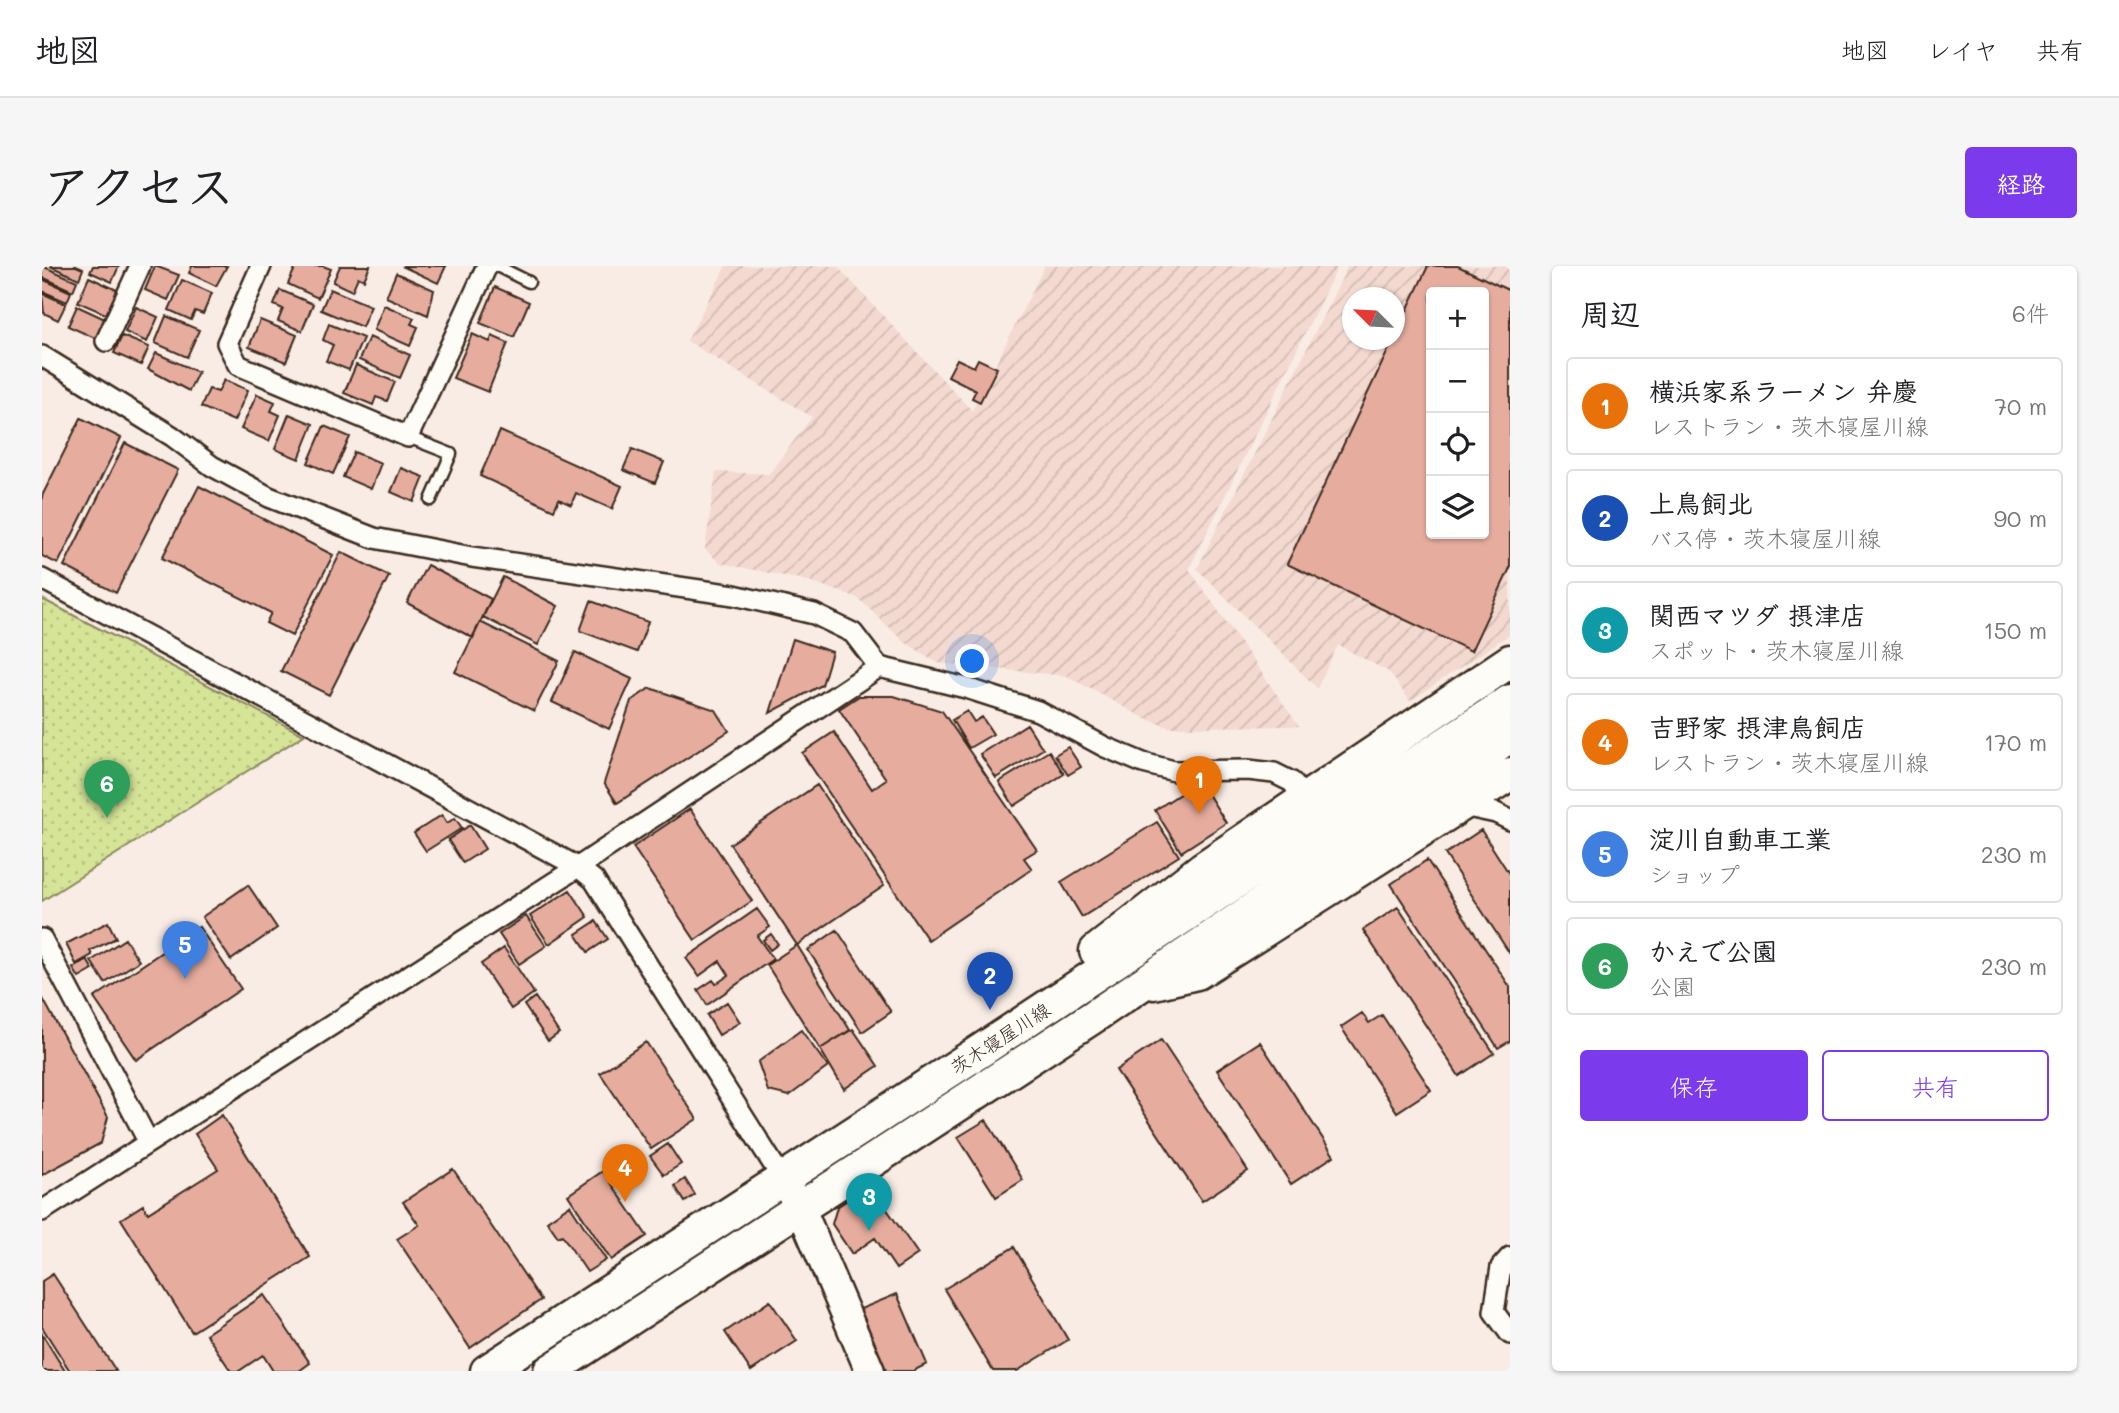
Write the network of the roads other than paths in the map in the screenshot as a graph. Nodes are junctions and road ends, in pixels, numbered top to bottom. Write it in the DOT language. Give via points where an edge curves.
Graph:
graph roads {
  1 [pos="140,266"];
  2 [pos="261,266"];
  3 [pos="487,266"];
  4 [pos="497,266"];
  5 [pos="529,282"];
  6 [pos="106,341"];
  7 [pos="42,356"];
  8 [pos="408,437"];
  9 [pos="431,500"];
  10 [pos="42,579"];
  11 [pos="1510,660"];
  12 [pos="879,667"];
  13 [pos="1510,701"];
  14 [pos="1510,736"];
  15 [pos="1510,774"];
  16 [pos="1304,799"];
  17 [pos="1464,806"];
  18 [pos="1510,820"];
  19 [pos="578,867"];
  20 [pos="42,939"];
  21 [pos="1075,988"];
  22 [pos="1133,988"];
  23 [pos="148,1141"];
  24 [pos="782,1178"];
  25 [pos="801,1209"];
  26 [pos="42,1211"];
  27 [pos="1510,1257"];
  28 [pos="1510,1334"];
  29 [pos="487,1371"];
  30 [pos="550,1371"];
  31 [pos="870,1371"];
  1 -- 6 [label="street"];
  2 -- 8 [label="street" via="227,343 238,365"];
  3 -- 8 [label="street"];
  4 -- 5 [label="lane"];
  7 -- 12 [label="street" via="212,466 269,497 374,538 734,595 814,614 853,633"];
  8 -- 9 [label="lane" via="451,454"];
  10 -- 19 [label="street"];
  11 -- 16 [label="main road"];
  12 -- 16 [label="street" via="1038,711 1105,747 1153,766 1174,771 1274,773 1292,782"];
  12 -- 19 [label="street"];
  13 -- 21 [label="main road, 茨木寝屋川線"];
  14 -- 22 [label="main road, 茨木寝屋川線"];
  15 -- 17 [label="main road"];
  16 -- 21 [label="main road" via="1203,868 1090,956"];
  17 -- 18 [label="street"];
  17 -- 22 [label="main road" via="1197,973"];
  19 -- 23 [label="street"];
  19 -- 24 [label="street" via="594,880"];
  20 -- 23 [label="street"];
  21 -- 24 [label="main road, 茨木寝屋川線"];
  22 -- 25 [label="main road, 茨木寝屋川線"];
  23 -- 26 [label="street"];
  24 -- 25 [label="street"];
  24 -- 29 [label="main road, 茨木寝屋川線"];
  25 -- 30 [label="main road, 茨木寝屋川線"];
  25 -- 31 [label="street"];
  27 -- 28 [label="street" via="1501,1267 1494,1312"];
}
